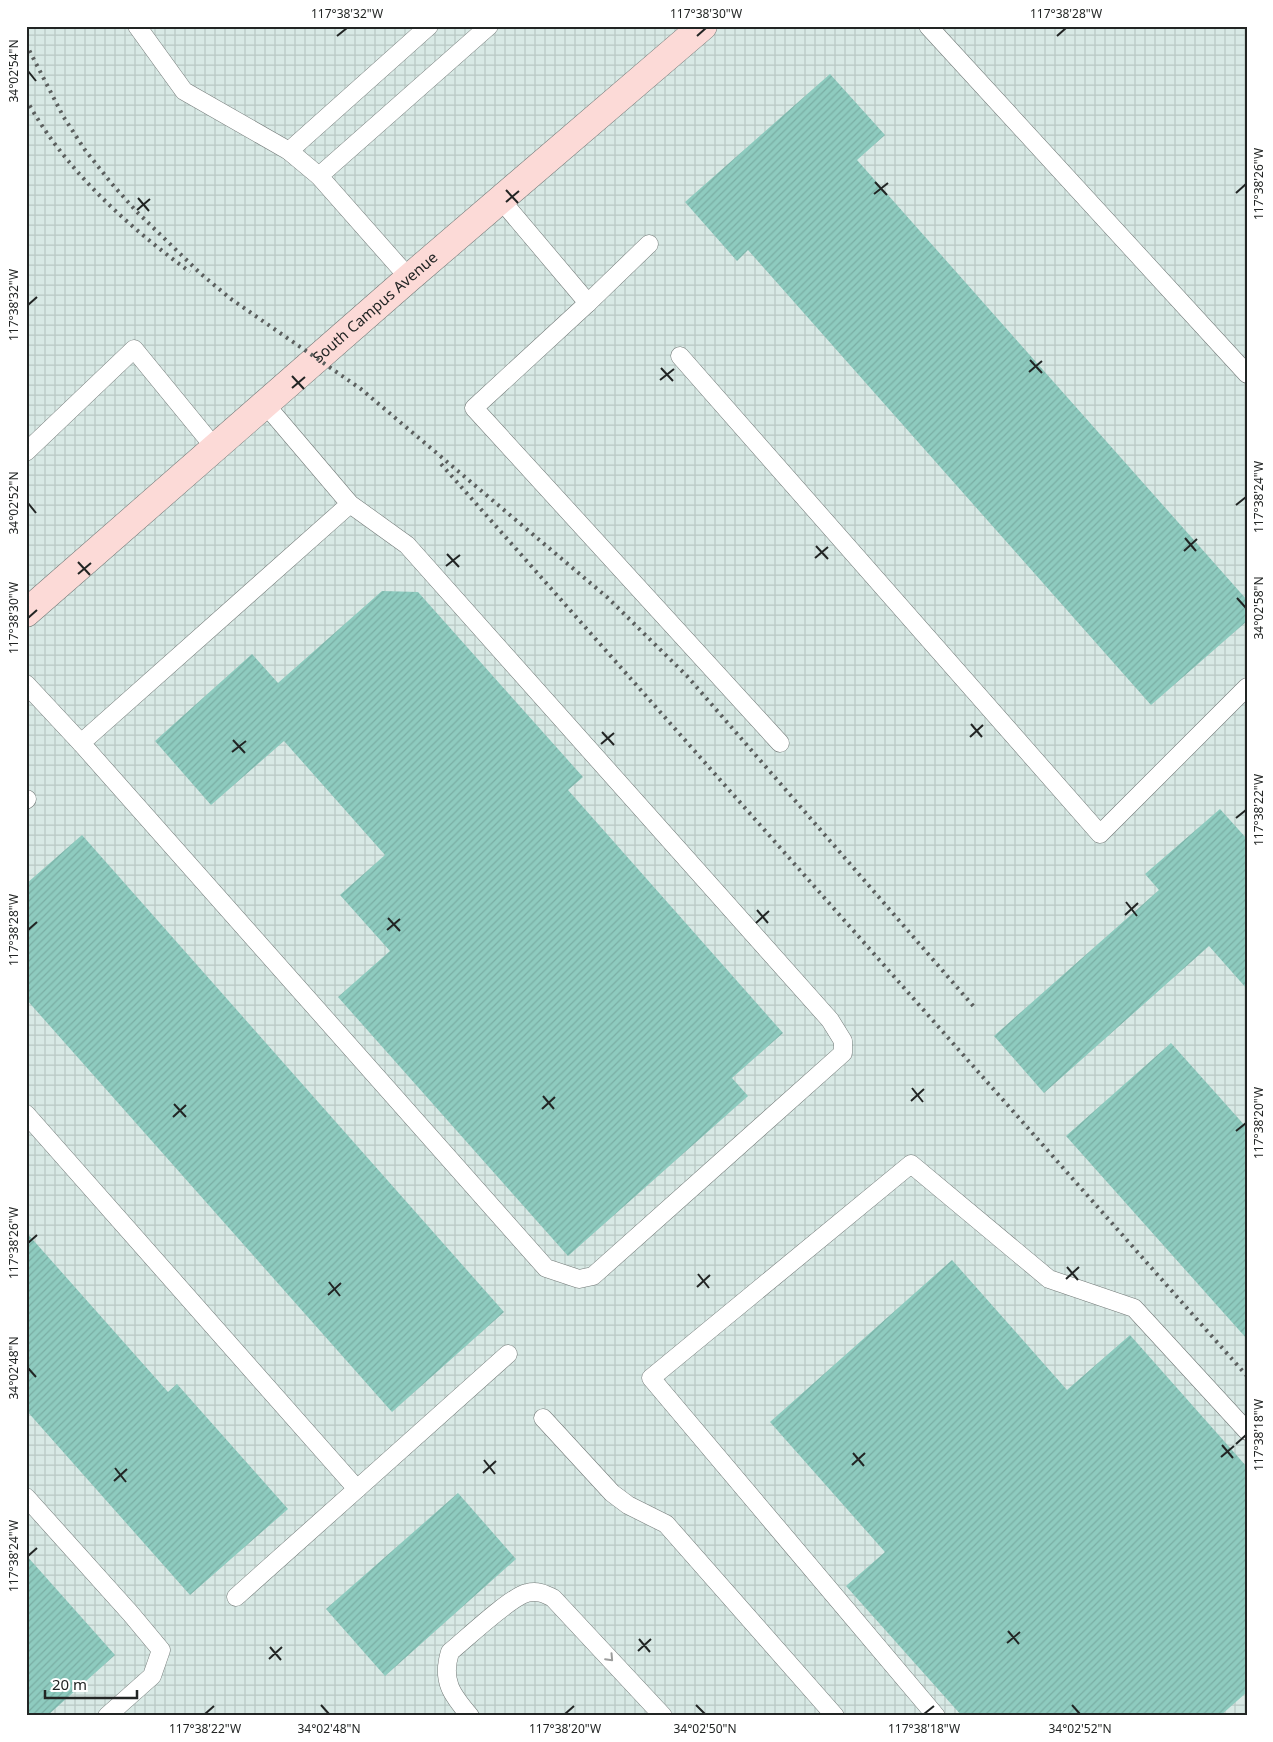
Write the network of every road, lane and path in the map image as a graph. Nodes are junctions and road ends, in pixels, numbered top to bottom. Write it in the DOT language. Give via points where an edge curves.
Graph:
graph roads {
  1 [pos="136,26"];
  2 [pos="429,26"];
  3 [pos="489,26"];
  4 [pos="703,26"];
  5 [pos="928,26"];
  6 [pos="289,151"];
  7 [pos="318,176"];
  8 [pos="501,200"];
  9 [pos="649,244"];
  10 [pos="409,278"];
  11 [pos="588,303"];
  12 [pos="680,356"];
  13 [pos="1247,374"];
  14 [pos="265,404"];
  15 [pos="215,448"];
  16 [pos="26,452"];
  17 [pos="350,504"];
  18 [pos="26,613"];
  19 [pos="26,684"];
  20 [pos="1247,687"];
  21 [pos="80,743"];
  22 [pos="780,743"];
  23 [pos="26,1114"];
  24 [pos="508,1354"];
  25 [pos="543,1418"];
  26 [pos="1247,1431"];
  27 [pos="357,1489"];
  28 [pos="26,1497"];
  29 [pos="236,1598"];
  30 [pos="107,1716"];
  31 [pos="470,1716"];
  32 [pos="663,1716"];
  33 [pos="834,1716"];
  34 [pos="936,1716"];
  1 -- 6 [label="lane" via="184,91"];
  2 -- 6 [label="lane"];
  3 -- 7 [label="lane"];
  4 -- 8 [label="street, South Campus Avenue"];
  5 -- 13 [label="lane"];
  6 -- 7 [label="lane"];
  7 -- 10 [label="lane"];
  8 -- 10 [label="street, South Campus Avenue"];
  8 -- 11 [label="lane"];
  9 -- 11 [label="lane"];
  10 -- 14 [label="street, South Campus Avenue"];
  11 -- 22 [label="lane" via="474,408"];
  12 -- 20 [label="lane" via="1100,834"];
  14 -- 15 [label="street, South Campus Avenue"];
  14 -- 17 [label="lane"];
  15 -- 16 [label="lane" via="134,349"];
  15 -- 18 [label="street, South Campus Avenue"];
  17 -- 21 [label="lane"];
  17 -- 21 [label="lane" via="407,545 830,1020 843,1041 843,1053 594,1276 579,1279 546,1268"];
  19 -- 21 [label="lane"];
  23 -- 27 [label="lane"];
  24 -- 27 [label="lane"];
  25 -- 33 [label="lane" via="612,1493 666,1524"];
  26 -- 34 [label="lane" via="1134,1308 1049,1279 911,1164 651,1378"];
  27 -- 29 [label="lane"];
  28 -- 30 [label="lane" via="161,1650 152,1676"];
  31 -- 32 [label="lane, one-way" via="446,1679 450,1652 511,1601 527,1593 541,1592 553,1598"];
}
